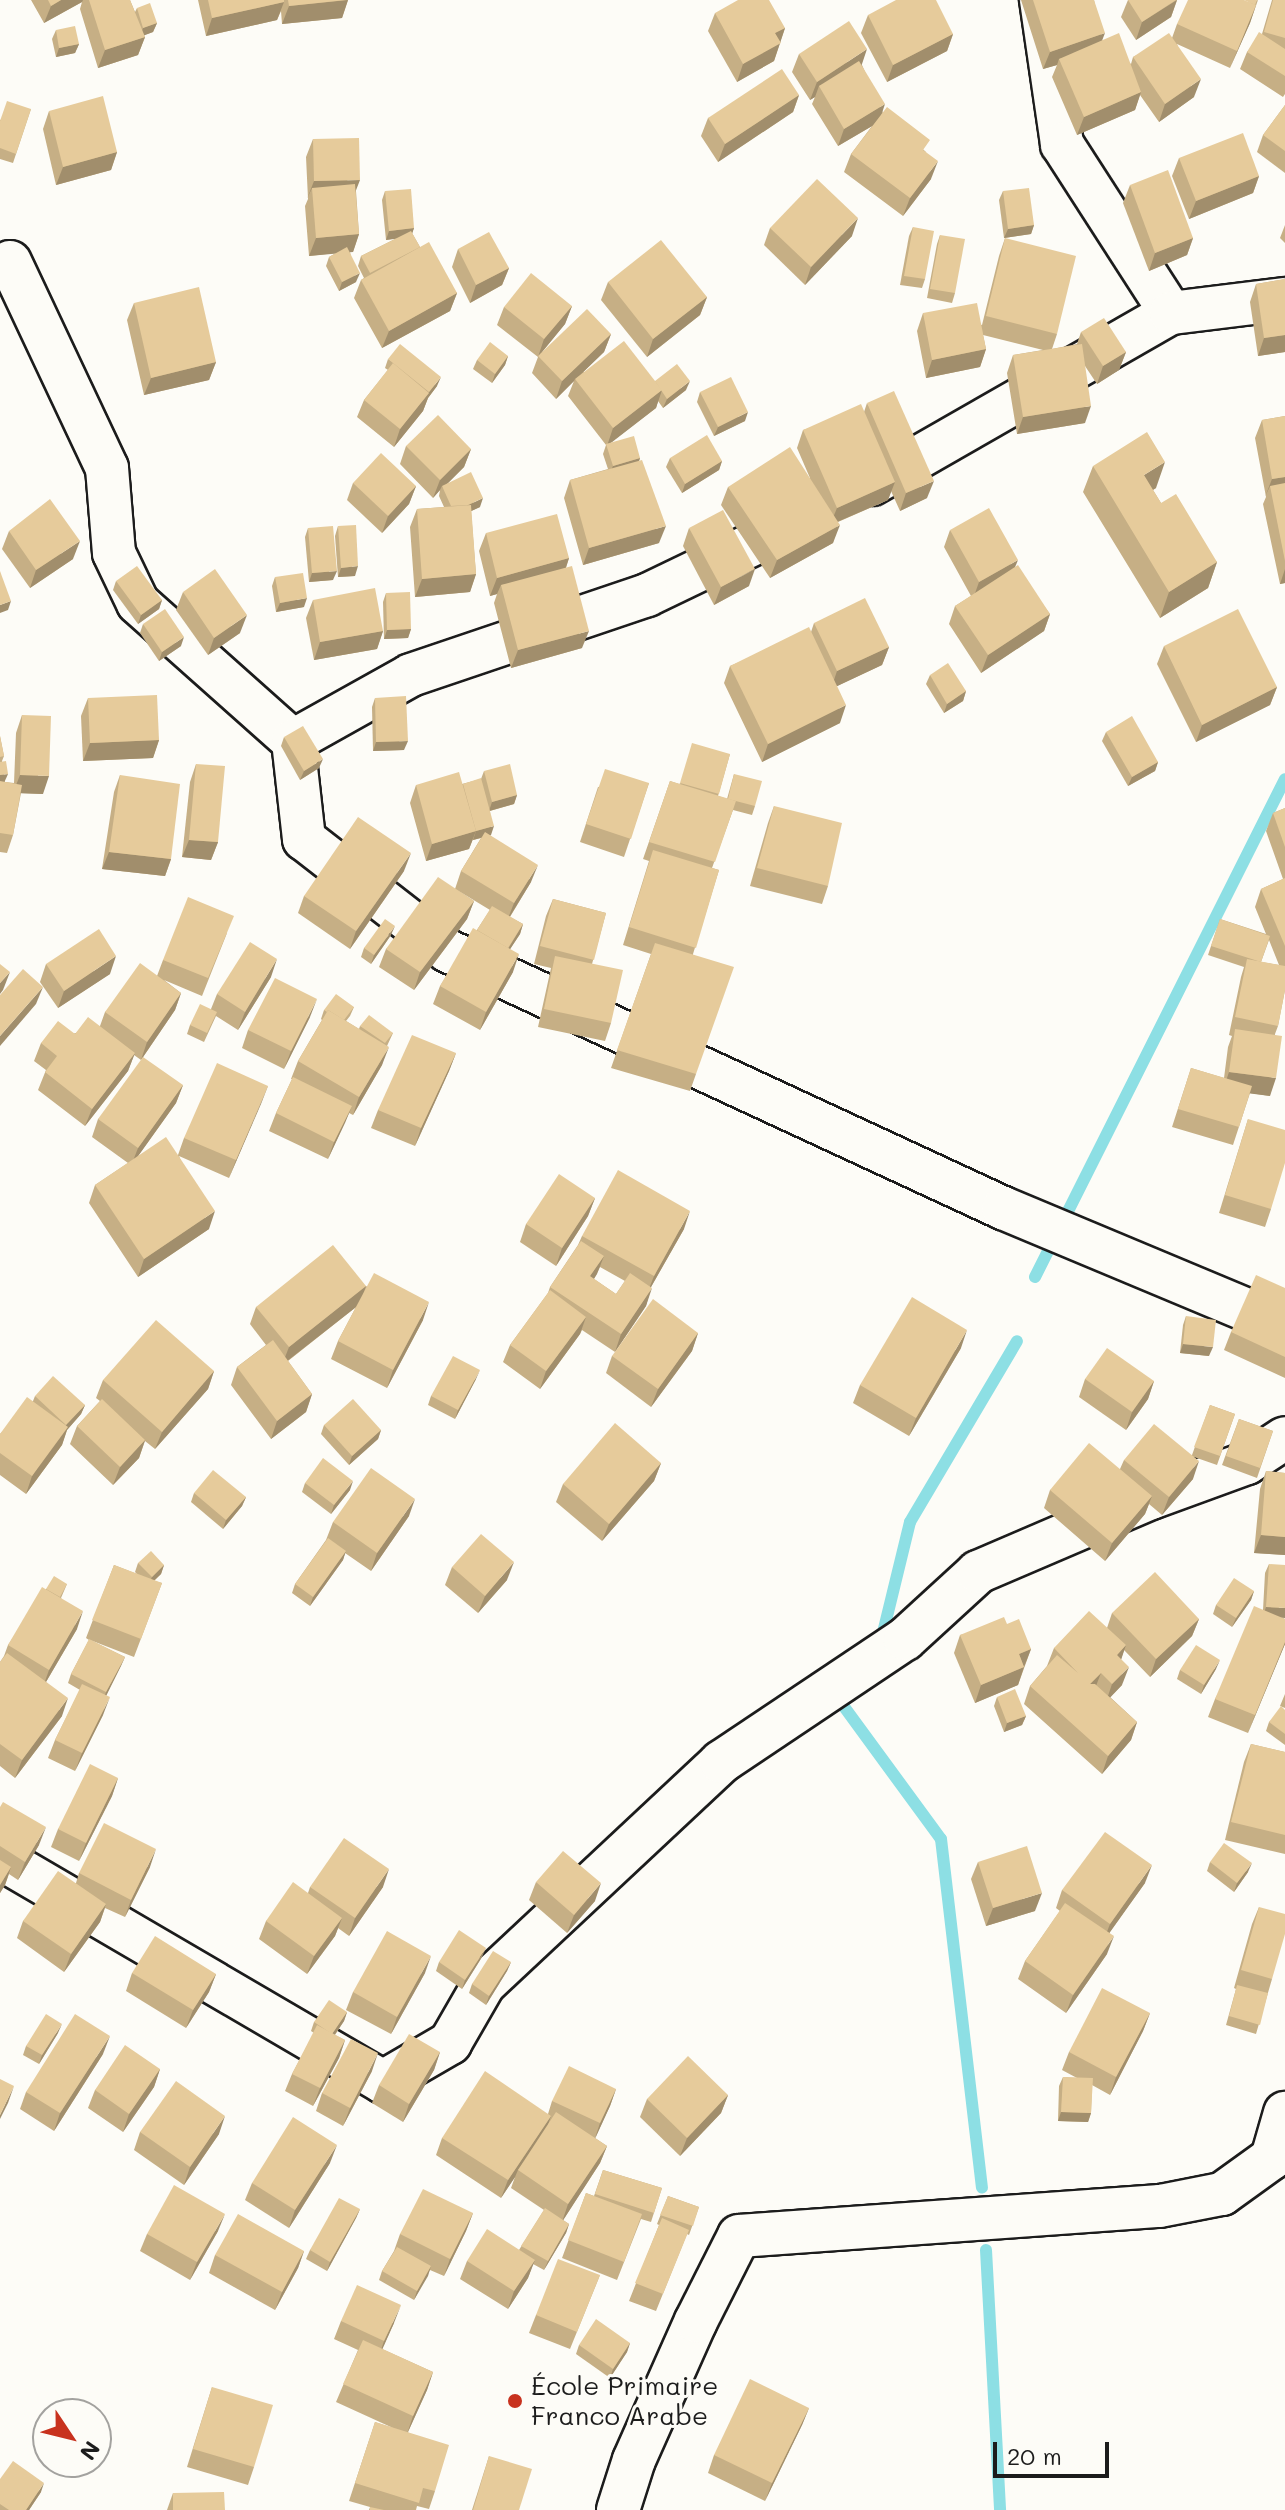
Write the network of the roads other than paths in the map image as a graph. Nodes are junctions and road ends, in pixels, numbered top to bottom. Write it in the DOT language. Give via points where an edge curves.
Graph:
graph roads {
  1 [pos="1041,0"];
  2 [pos="10,262"];
  3 [pos="1285,299"];
  4 [pos="1171,313"];
  5 [pos="293,741"];
  6 [pos="1285,1326"];
  7 [pos="1285,1438"];
  8 [pos="0,1858"];
  9 [pos="1285,2113"];
  10 [pos="618,2510"];
  1 -- 4 [label="street" via="1062,144"];
  2 -- 5 [label="street" via="107,468 114,553 138,603"];
  3 -- 4 [label="street"];
  4 -- 5 [label="street" via="846,499 647,595 411,675"];
  5 -- 6 [label="street" via="304,839 448,951 1003,1208"];
  7 -- 8 [label="street" via="1247,1463 978,1572 905,1639 721,1762 484,1984 450,2043 383,2082"];
  9 -- 10 [label="street" via="1272,2158 1222,2194 1160,2206 739,2236 634,2460"];
}
